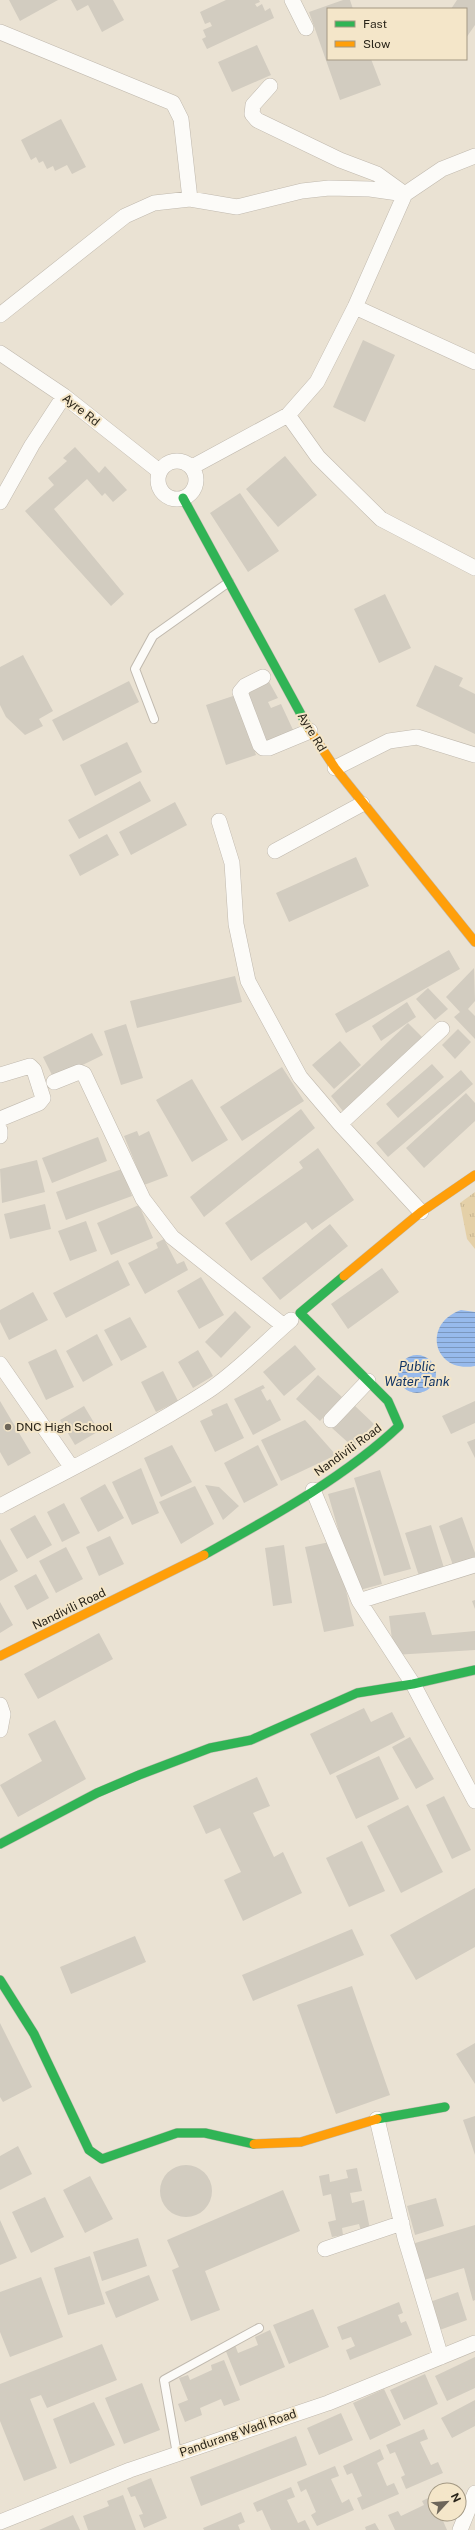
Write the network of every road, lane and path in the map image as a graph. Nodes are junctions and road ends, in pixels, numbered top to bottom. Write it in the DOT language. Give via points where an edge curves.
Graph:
graph roads {
  1 [pos="292,0"];
  2 [pos="306,28"];
  3 [pos="0,32"];
  4 [pos="270,86"];
  5 [pos="475,156"];
  6 [pos="404,194"];
  7 [pos="190,199"];
  8 [pos="355,307"];
  9 [pos="0,315"];
  10 [pos="0,353"];
  11 [pos="475,362"];
  12 [pos="64,396"];
  13 [pos="288,415"];
  14 [pos="192,467"];
  15 [pos="159,471"];
  16 [pos="2,495"];
  17 [pos="183,498"];
  18 [pos="475,568"];
  19 [pos="230,582"];
  20 [pos="263,677"];
  21 [pos="154,720"];
  22 [pos="310,731"];
  23 [pos="475,756"];
  24 [pos="335,768"];
  25 [pos="362,804"];
  26 [pos="219,821"];
  27 [pos="275,851"];
  28 [pos="475,942"];
  29 [pos="442,1029"];
  30 [pos="0,1075"];
  31 [pos="54,1082"];
  32 [pos="0,1119"];
  33 [pos="340,1124"];
  34 [pos="0,1130"];
  35 [pos="0,1136"];
  36 [pos="475,1175"];
  37 [pos="421,1212"];
  38 [pos="300,1313"];
  39 [pos="284,1326"];
  40 [pos="0,1364"];
  41 [pos="368,1381"];
  42 [pos="332,1420"];
  43 [pos="72,1468"];
  44 [pos="313,1490"];
  45 [pos="0,1506"];
  46 [pos="475,1565"];
  47 [pos="359,1601"];
  48 [pos="0,1656"];
  49 [pos="475,1670"];
  50 [pos="413,1684"];
  51 [pos="0,1705"];
  52 [pos="0,1730"];
  53 [pos="475,1801"];
  54 [pos="0,1844"];
  55 [pos="1,1983"];
  56 [pos="445,2107"];
  57 [pos="377,2119"];
  58 [pos="402,2223"];
  59 [pos="325,2249"];
  60 [pos="259,2328"];
  61 [pos="475,2343"];
  62 [pos="441,2357"];
  63 [pos="177,2454"];
  64 [pos="475,2495"];
  65 [pos="0,2522"];
  66 [pos="460,2530"];
  1 -- 2 [label="street"];
  3 -- 7 [label="street" via="173,103 181,119"];
  4 -- 6 [label="street" via="253,105 252,114 257,120 340,160 377,174"];
  5 -- 6 [label="street" via="442,169"];
  6 -- 7 [label="street" via="370,189 329,188 302,191 237,207"];
  6 -- 8 [label="street"];
  7 -- 9 [label="street" via="154,203 125,216"];
  8 -- 11 [label="street"];
  8 -- 13 [label="street" via="318,382"];
  10 -- 12 [label="street, Ayre Rd"];
  12 -- 15 [label="street, Ayre Rd"];
  12 -- 16 [label="street"];
  13 -- 14 [label="street"];
  13 -- 18 [label="street" via="318,457 381,518"];
  14 -- 15 [label="street" via="174,460"];
  14 -- 17 [label="street" via="196,485 193,491"];
  15 -- 17 [label="street" via="157,478 160,490 170,498"];
  17 -- 19 [label="street, Ayre Rd"];
  19 -- 21 [label="lane" via="153,636 138,662 135,669"];
  19 -- 22 [label="street, Ayre Rd"];
  20 -- 22 [label="street" via="245,686 240,692 260,745 269,748"];
  22 -- 24 [label="street, Ayre Rd"];
  23 -- 24 [label="street" via="417,737 389,741"];
  24 -- 25 [label="street, Ayre Rd"];
  25 -- 27 [label="street"];
  25 -- 28 [label="street, Ayre Rd"];
  26 -- 33 [label="street" via="232,862 236,924 248,981 300,1077"];
  29 -- 33 [label="street"];
  30 -- 32 [label="street" via="30,1066 34,1070 43,1098 39,1103"];
  31 -- 39 [label="street" via="79,1072 84,1074 143,1199 172,1237"];
  33 -- 37 [label="street"];
  34 -- 35 [label="street"];
  36 -- 37 [label="street"];
  37 -- 38 [label="street"];
  38 -- 39 [label="street"];
  38 -- 41 [label="street, Nandivili Road"];
  39 -- 43 [label="street" via="235,1370 208,1390"];
  40 -- 43 [label="street"];
  41 -- 42 [label="street"];
  41 -- 44 [label="street, Nandivili Road" via="388,1401 399,1426 383,1442"];
  43 -- 45 [label="street"];
  44 -- 47 [label="street"];
  44 -- 48 [label="street, Nandivili Road" via="209,1554"];
  46 -- 47 [label="street"];
  47 -- 50 [label="street"];
  49 -- 50 [label="street"];
  50 -- 53 [label="street"];
  50 -- 54 [label="street" via="357,1693 251,1740 210,1748 139,1775 97,1793"];
  51 -- 52 [label="street" via="3,1714"];
  55 -- 57 [label="street" via="34,2034 88,2150 102,2159 177,2133 205,2133 256,2144 301,2142"];
  56 -- 57 [label="street"];
  57 -- 58 [label="street"];
  58 -- 59 [label="street"];
  58 -- 62 [label="street"];
  60 -- 63 [label="lane" via="164,2380"];
  61 -- 62 [label="street, Pandurang Wadi Road"];
  62 -- 63 [label="street, Pandurang Wadi Road" via="328,2403"];
  63 -- 65 [label="street, Pandurang Wadi Road"];
  64 -- 66 [label="street"];
}
